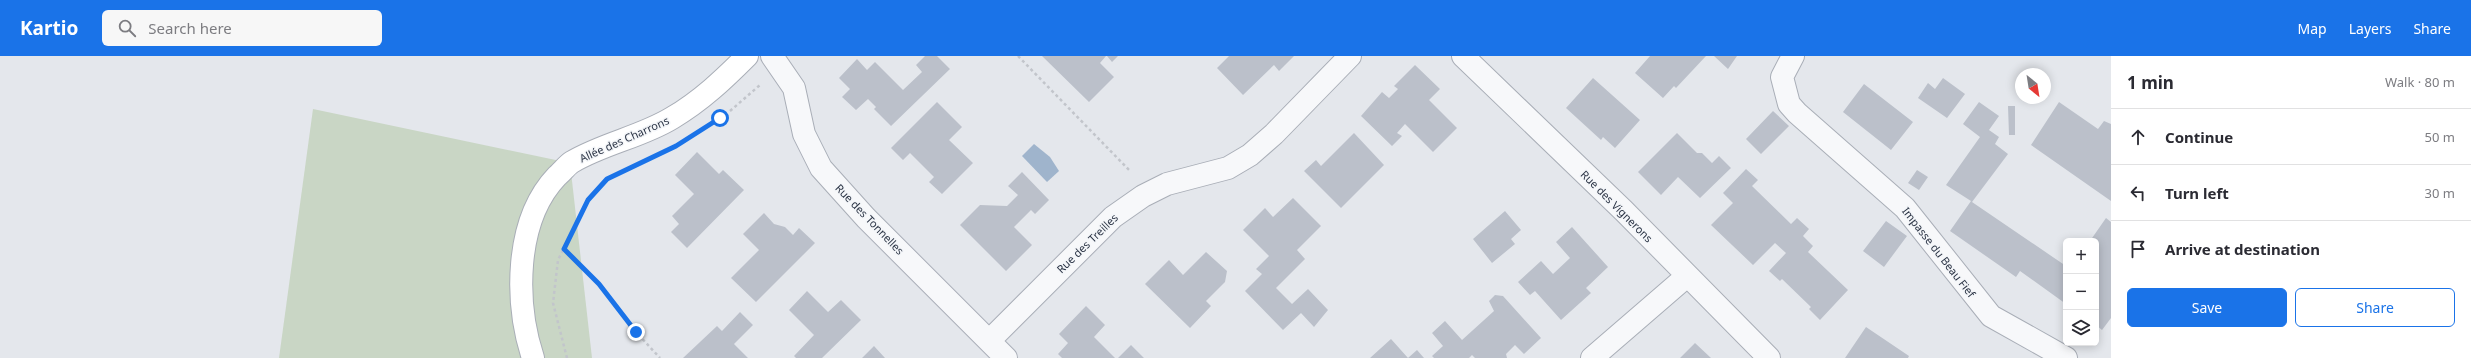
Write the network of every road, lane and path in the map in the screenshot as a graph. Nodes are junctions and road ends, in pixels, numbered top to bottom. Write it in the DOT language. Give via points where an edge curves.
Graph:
graph roads {
  1 [pos="747,56"];
  2 [pos="1018,56"];
  3 [pos="1350,56"];
  4 [pos="1463,56"];
  5 [pos="1792,56"];
  6 [pos="776,61"];
  7 [pos="725,114"];
  8 [pos="649,159"];
  9 [pos="1150,193"];
  10 [pos="564,249"];
  11 [pos="1687,276"];
  12 [pos="989,341"];
  13 [pos="533,358"];
  14 [pos="567,358"];
  15 [pos="660,358"];
  16 [pos="1006,358"];
  17 [pos="1592,358"];
  18 [pos="1769,358"];
  19 [pos="2066,358"];
  1 -- 13 [label="street, Allée des Charrons" via="708,93 671,118 589,152 570,163 547,187 533,214 524,248 520,291 524,331"];
  2 -- 9 [label="path"];
  3 -- 9 [label="street, Rue des Treilles" via="1250,155 1228,168 1167,184"];
  4 -- 11 [label="street, Rue des Vignerons" via="1624,211"];
  5 -- 19 [label="street, Impasse du Beau Fief" via="1782,77 1789,104 1797,113 1905,208 1991,316"];
  6 -- 7 [label="path" via="741,103"];
  6 -- 12 [label="street, Rue des Tonnelles" via="794,88 804,134 821,168 866,218"];
  8 -- 10 [label="path" via="607,179 588,200"];
  9 -- 12 [label="street, Rue des Treilles" via="1112,217"];
  10 -- 14 [label="path" via="558,260 553,303"];
  10 -- 15 [label="path" via="599,284"];
  11 -- 17 [label="street"];
  11 -- 18 [label="street, Rue des Vignerons"];
  12 -- 16 [label="street, Rue des Tonnelles"];
}
